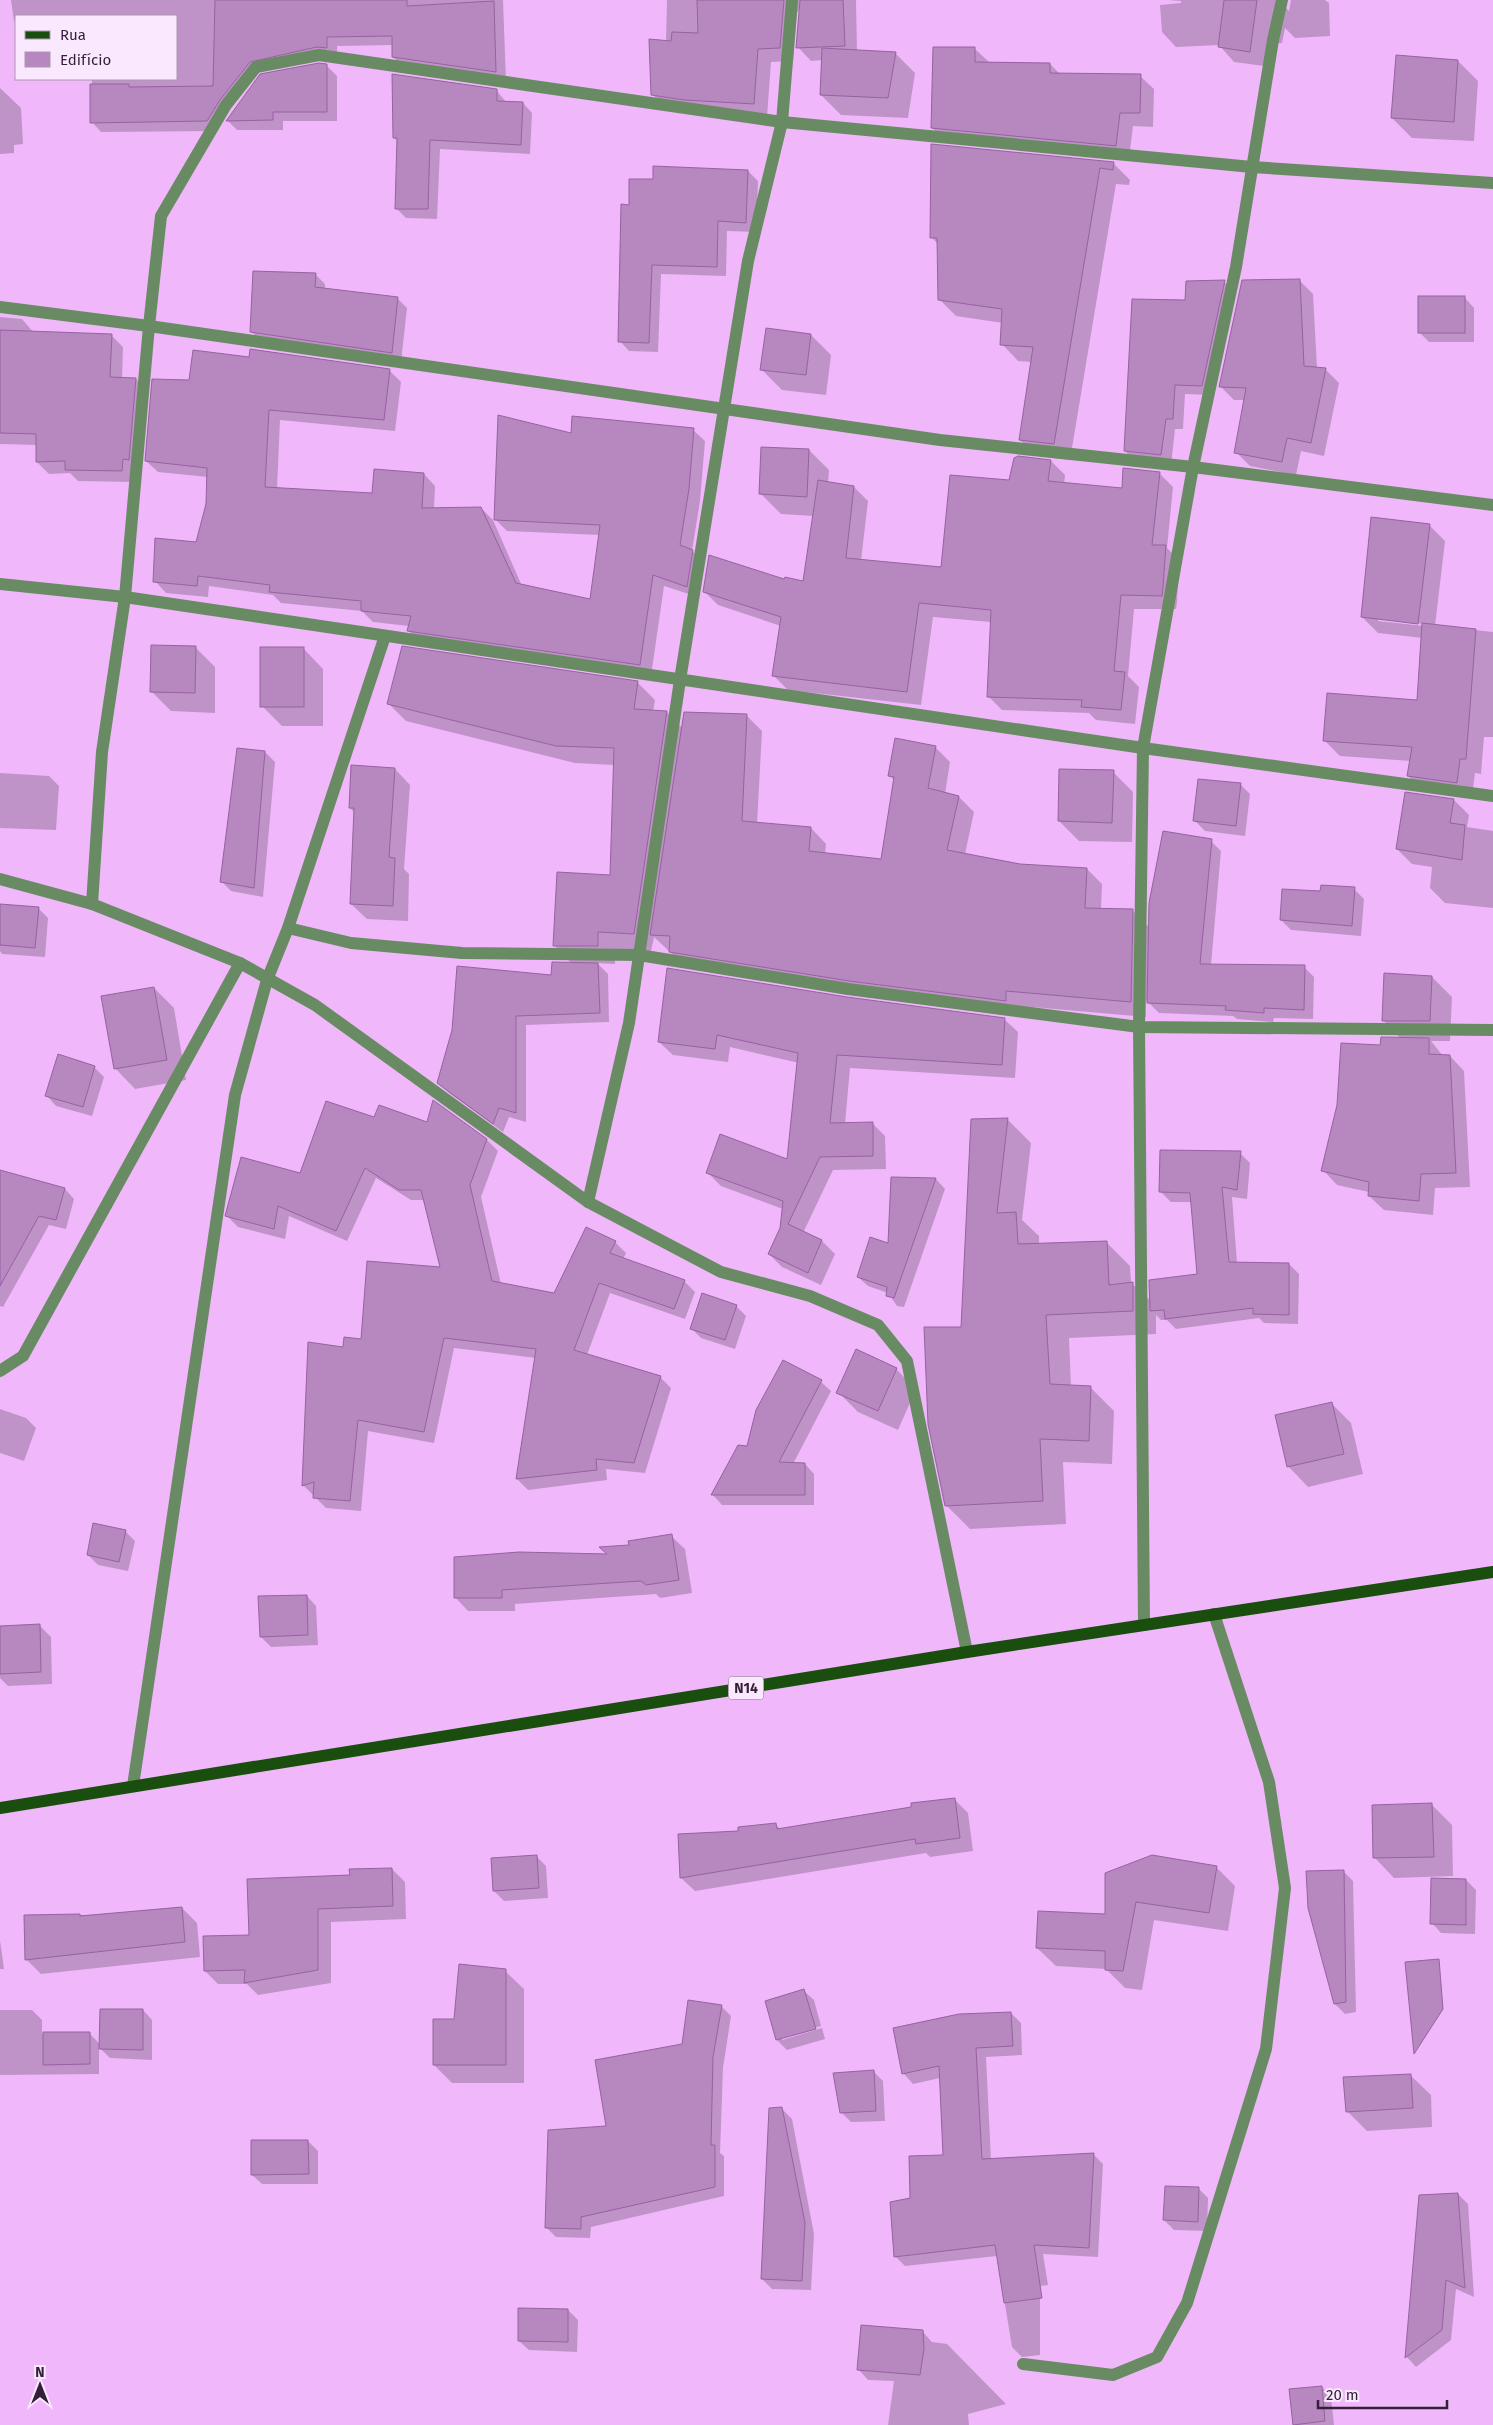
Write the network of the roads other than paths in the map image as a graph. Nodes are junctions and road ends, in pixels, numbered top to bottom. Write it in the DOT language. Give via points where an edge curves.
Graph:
graph roads {
  1 [pos="792,0"];
  2 [pos="1282,0"];
  3 [pos="782,122"];
  4 [pos="1252,167"];
  5 [pos="1493,183"];
  6 [pos="0,307"];
  7 [pos="149,326"];
  8 [pos="724,407"];
  9 [pos="1194,468"];
  10 [pos="1493,505"];
  11 [pos="0,584"];
  12 [pos="125,597"];
  13 [pos="385,636"];
  14 [pos="680,680"];
  15 [pos="1143,748"];
  16 [pos="1493,796"];
  17 [pos="0,879"];
  18 [pos="92,904"];
  19 [pos="288,928"];
  20 [pos="639,955"];
  21 [pos="240,963"];
  22 [pos="267,980"];
  23 [pos="1139,1027"];
  24 [pos="1493,1030"];
  25 [pos="588,1202"];
  26 [pos="0,1371"];
  27 [pos="1493,1572"];
  28 [pos="1214,1614"];
  29 [pos="1144,1624"];
  30 [pos="967,1652"];
  31 [pos="133,1786"];
  32 [pos="0,1808"];
  33 [pos="1023,2364"];
  1 -- 3 [label="street"];
  2 -- 4 [label="street"];
  3 -- 4 [label="street"];
  3 -- 7 [label="street" via="319,55 256,67 226,105 161,216"];
  3 -- 8 [label="street" via="748,261"];
  4 -- 5 [label="street"];
  4 -- 9 [label="street" via="1236,267"];
  6 -- 7 [label="street"];
  7 -- 8 [label="street"];
  7 -- 12 [label="street"];
  8 -- 9 [label="street" via="940,440"];
  8 -- 14 [label="street"];
  9 -- 10 [label="street"];
  9 -- 15 [label="street"];
  11 -- 12 [label="street"];
  12 -- 13 [label="street"];
  12 -- 18 [label="street" via="102,752"];
  13 -- 14 [label="street"];
  13 -- 19 [label="street"];
  14 -- 15 [label="street"];
  14 -- 20 [label="street"];
  15 -- 16 [label="street"];
  15 -- 23 [label="street"];
  17 -- 18 [label="street"];
  18 -- 21 [label="street"];
  19 -- 20 [label="street" via="351,944 462,953"];
  19 -- 22 [label="street"];
  20 -- 23 [label="street" via="848,989"];
  20 -- 25 [label="street" via="629,1023"];
  21 -- 22 [label="street"];
  21 -- 26 [label="street" via="23,1356"];
  22 -- 25 [label="street" via="315,1005"];
  22 -- 31 [label="street" via="236,1095"];
  23 -- 24 [label="street"];
  23 -- 29 [label="street"];
  25 -- 30 [label="street" via="721,1272 810,1296 878,1325 906,1361"];
  27 -- 28 [label="main road, N14"];
  28 -- 29 [label="main road, N14"];
  28 -- 33 [label="street" via="1269,1782 1285,1888 1266,2050 1187,2304 1157,2357 1113,2375"];
  29 -- 30 [label="main road, N14"];
  30 -- 31 [label="main road, N14"];
  31 -- 32 [label="main road, N14"];
}
